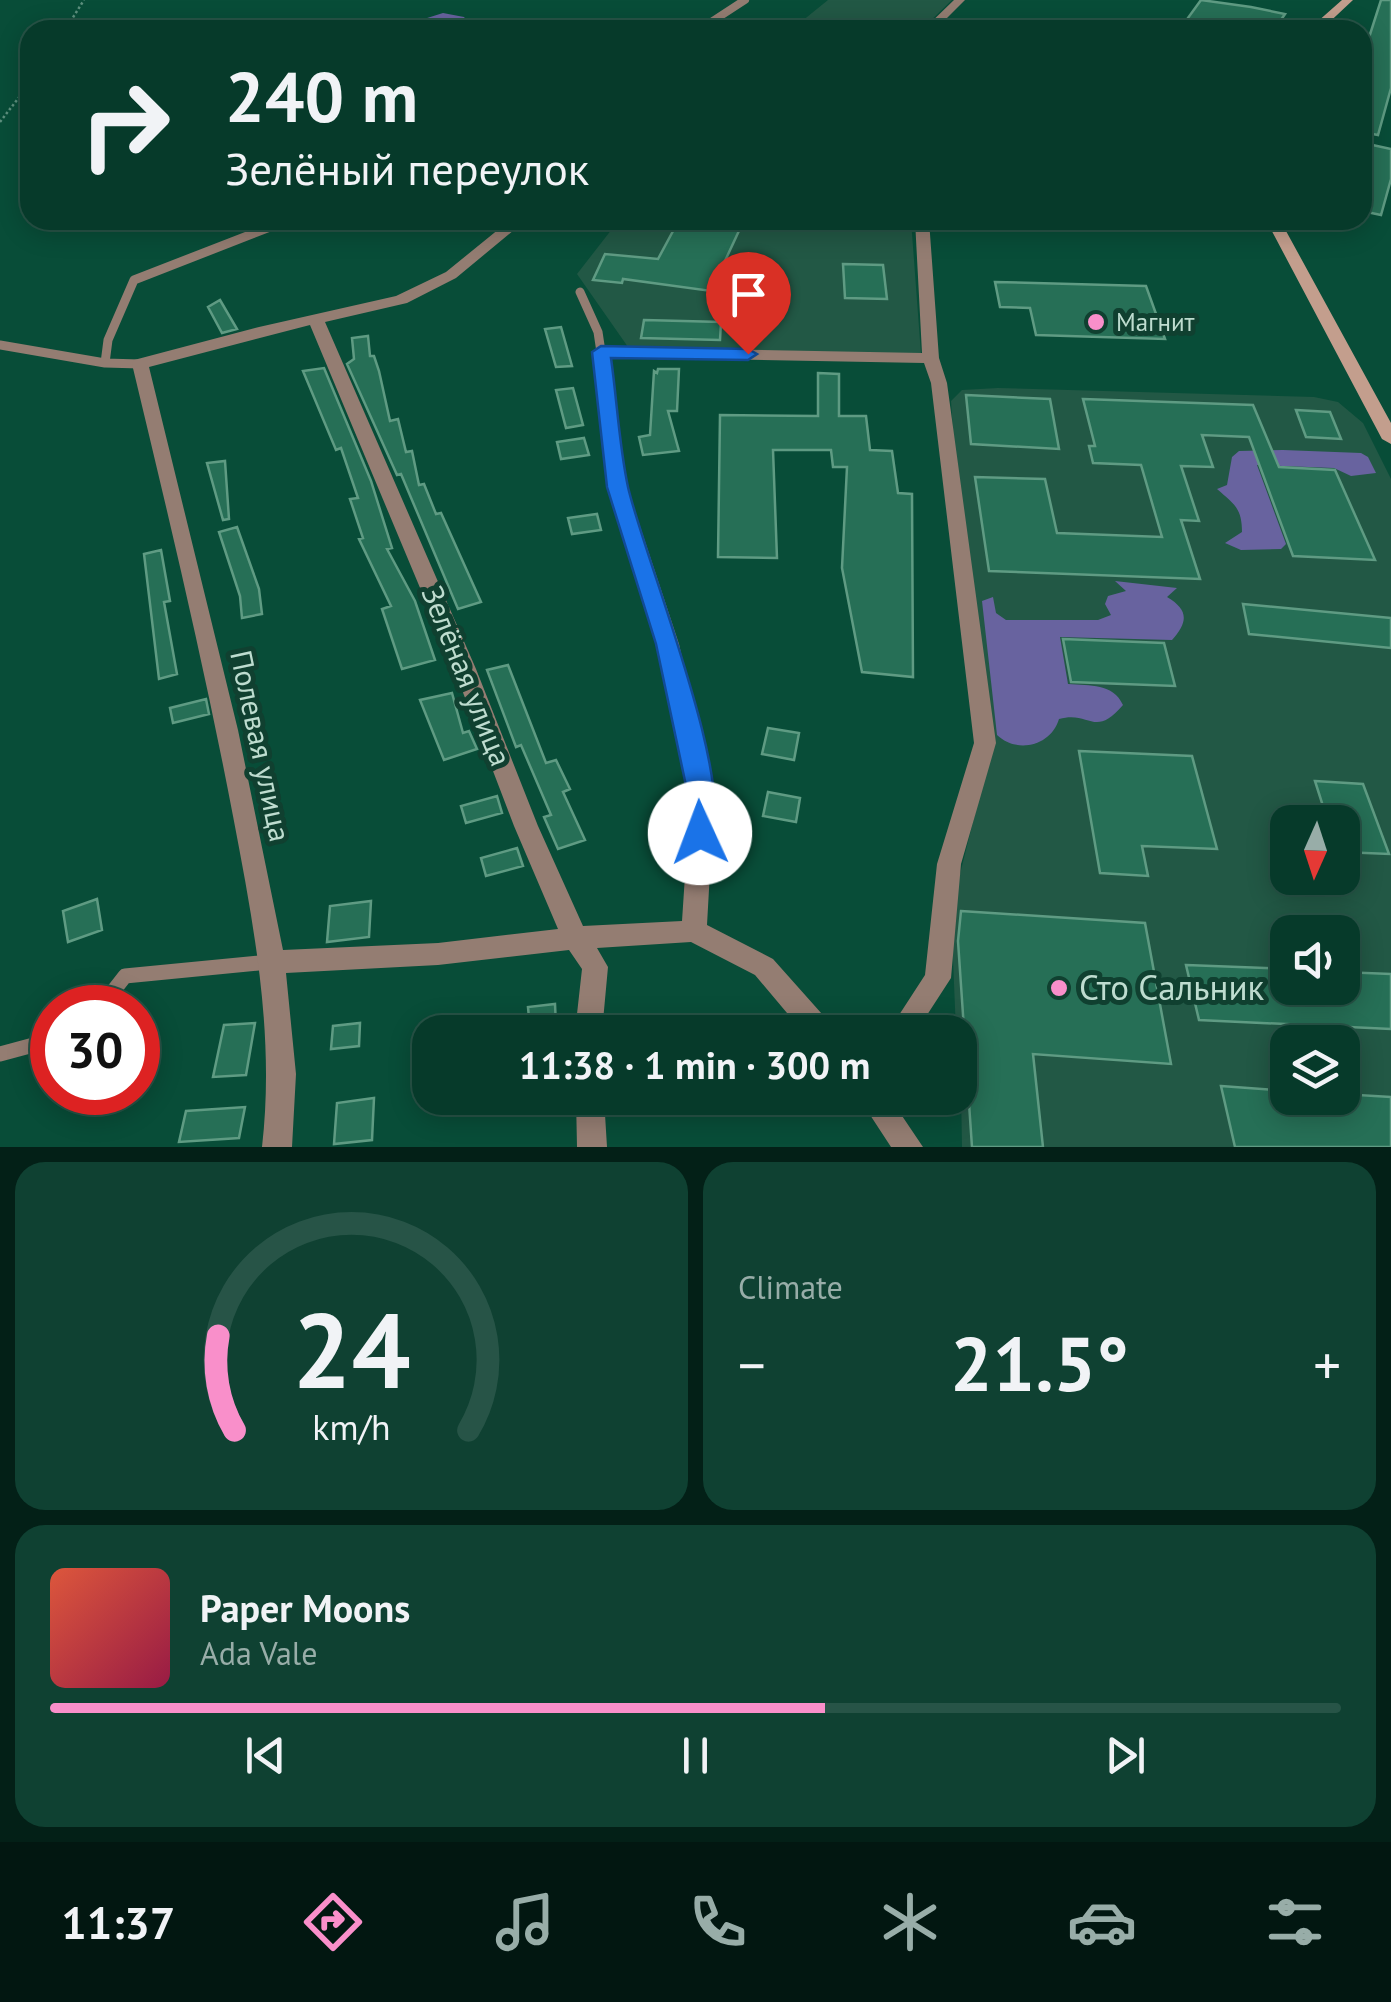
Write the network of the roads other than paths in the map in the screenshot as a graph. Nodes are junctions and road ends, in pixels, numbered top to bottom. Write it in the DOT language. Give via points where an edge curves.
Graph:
graph roads {
  1 [pos="745,0"];
  2 [pos="960,0"];
  3 [pos="1348,0"];
  4 [pos="714,20"];
  5 [pos="939,20"];
  6 [pos="1325,20"];
  7 [pos="262,230"];
  8 [pos="507,230"];
  9 [pos="923,230"];
  10 [pos="1278,230"];
  11 [pos="580,292"];
  12 [pos="317,322"];
  13 [pos="0,345"];
  14 [pos="601,352"];
  15 [pos="931,358"];
  16 [pos="104,363"];
  17 [pos="140,364"];
  18 [pos="1391,439"];
  19 [pos="694,930"];
  20 [pos="576,938"];
  21 [pos="273,962"];
  22 [pos="117,985"];
  23 [pos="591,1015"];
  24 [pos="805,1015"];
  25 [pos="913,1015"];
  26 [pos="30,1046"];
  27 [pos="0,1054"];
  28 [pos="591,1115"];
  29 [pos="885,1115"];
  30 [pos="278,1147"];
  31 [pos="592,1147"];
  32 [pos="908,1147"];
  1 -- 4 [label="lane"];
  2 -- 5 [label="street"];
  3 -- 6 [label="street"];
  7 -- 16 [label="lane" via="134,280"];
  8 -- 12 [label="street" via="452,275 401,300"];
  9 -- 15 [label="street"];
  10 -- 18 [label="street"];
  11 -- 14 [label="lane"];
  12 -- 17 [label="street"];
  12 -- 20 [label="street, Зелёная улица"];
  13 -- 16 [label="lane"];
  14 -- 15 [label="street"];
  14 -- 19 [label="street" via="618,487 668,644 702,800"];
  15 -- 25 [label="street" via="985,743 950,864 938,978"];
  16 -- 17 [label="lane"];
  17 -- 21 [label="street, Полевая улица" via="238,774"];
  19 -- 20 [label="street"];
  19 -- 24 [label="street" via="764,967"];
  20 -- 21 [label="street" via="438,954"];
  20 -- 23 [label="street, Зелёная улица" via="595,966"];
  21 -- 22 [label="lane" via="124,976"];
  21 -- 30 [label="street, Полевая улица"];
  26 -- 27 [label="lane"];
  28 -- 31 [label="street"];
  29 -- 32 [label="street"];
}
